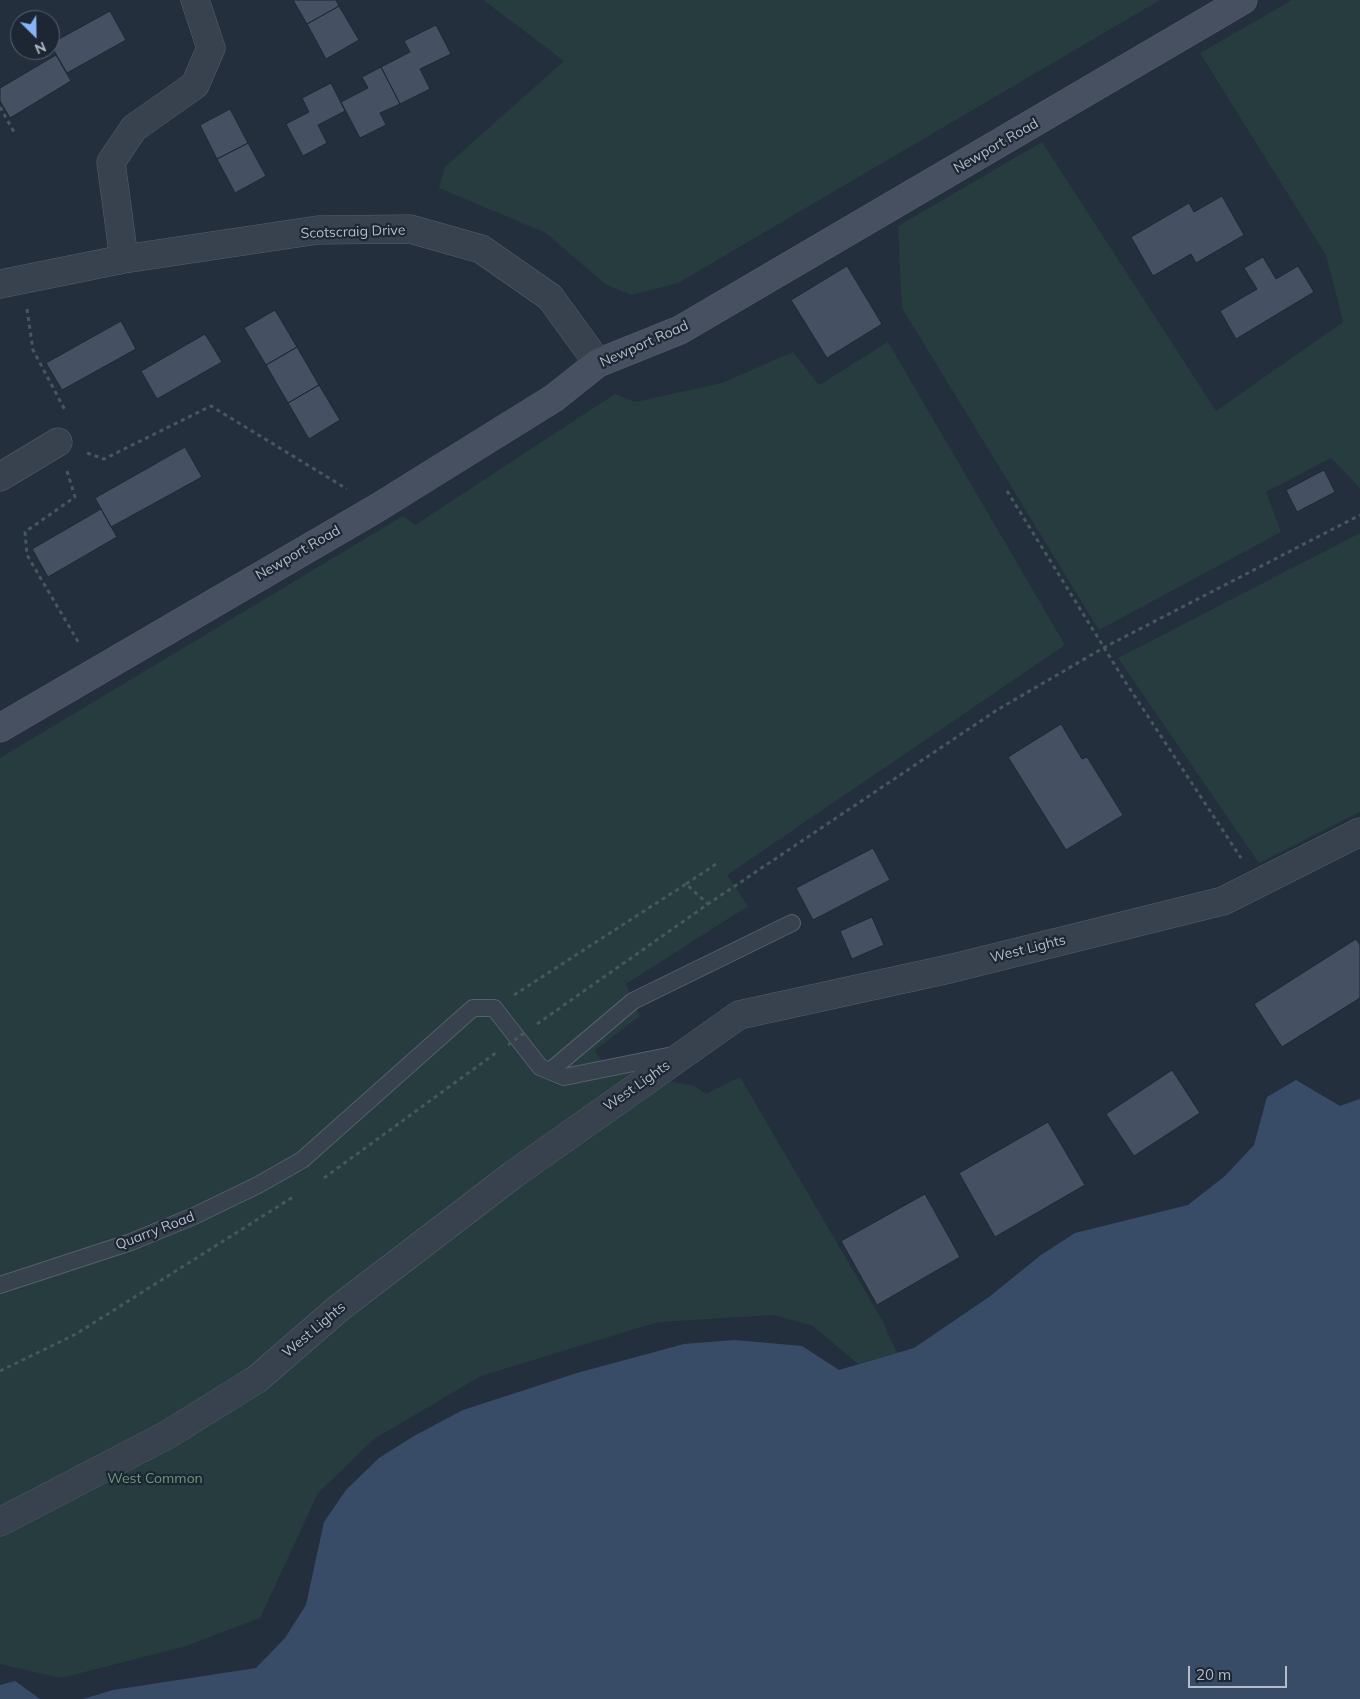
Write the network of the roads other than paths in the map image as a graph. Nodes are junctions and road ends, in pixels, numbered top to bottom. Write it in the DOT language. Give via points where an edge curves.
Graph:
graph roads {
  1 [pos="195,0"];
  2 [pos="1243,0"];
  3 [pos="124,259"];
  4 [pos="11,281"];
  5 [pos="598,363"];
  6 [pos="71,435"];
  7 [pos="0,477"];
  8 [pos="0,728"];
  9 [pos="1360,832"];
  10 [pos="792,923"];
  11 [pos="685,1052"];
  12 [pos="550,1071"];
  13 [pos="0,1285"];
  14 [pos="0,1522"];
  1 -- 3 [label="street" via="211,48 195,85 134,128 111,162"];
  2 -- 5 [label="main road, Newport Road" via="680,330"];
  3 -- 4 [label="street, Scotscraig Drive"];
  3 -- 5 [label="street, Scotscraig Drive" via="318,230 410,229 481,249 550,297"];
  5 -- 8 [label="main road, Newport Road" via="554,398 377,508"];
  6 -- 7 [label="street"];
  9 -- 11 [label="street, West Lights" via="1223,901 949,969 739,1015"];
  10 -- 12 [label="lane" via="633,1001"];
  11 -- 12 [label="lane" via="564,1078"];
  11 -- 14 [label="street, West Lights" via="514,1174 338,1308 257,1379 167,1435"];
  12 -- 13 [label="lane, Quarry Road" via="540,1067 494,1008 473,1008 302,1160 194,1216 131,1242"];
}
